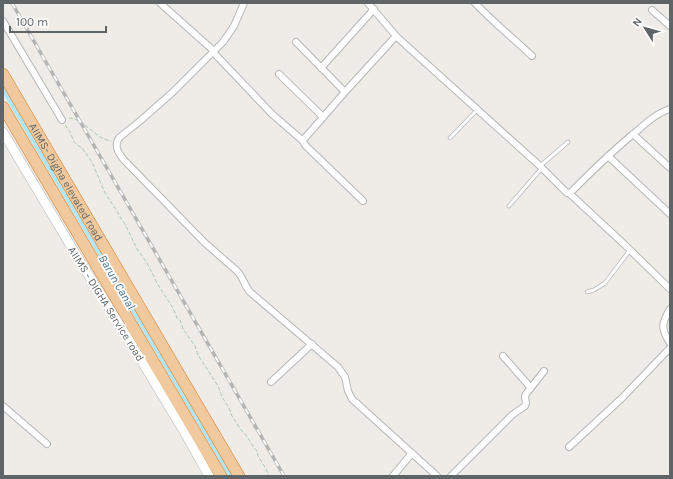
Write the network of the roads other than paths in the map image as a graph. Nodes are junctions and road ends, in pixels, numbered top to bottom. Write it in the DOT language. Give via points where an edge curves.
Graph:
graph roads {
  1 [pos="160,3"];
  2 [pos="244,3"];
  3 [pos="368,3"];
  4 [pos="475,3"];
  5 [pos="374,9"];
  6 [pos="652,10"];
  7 [pos="3,21"];
  8 [pos="670,26"];
  9 [pos="396,36"];
  10 [pos="296,42"];
  11 [pos="213,51"];
  12 [pos="532,56"];
  13 [pos="321,68"];
  14 [pos="3,74"];
  15 [pos="279,74"];
  16 [pos="345,92"];
  17 [pos="3,106"];
  18 [pos="670,109"];
  19 [pos="477,110"];
  20 [pos="322,117"];
  21 [pos="62,120"];
  22 [pos="3,132"];
  23 [pos="633,134"];
  24 [pos="450,138"];
  25 [pos="304,141"];
  26 [pos="568,142"];
  27 [pos="608,156"];
  28 [pos="541,168"];
  29 [pos="670,168"];
  30 [pos="569,193"];
  31 [pos="362,201"];
  32 [pos="509,206"];
  33 [pos="670,214"];
  34 [pos="630,250"];
  35 [pos="670,289"];
  36 [pos="587,292"];
  37 [pos="670,309"];
  38 [pos="670,343"];
  39 [pos="312,344"];
  40 [pos="670,348"];
  41 [pos="503,356"];
  42 [pos="544,371"];
  43 [pos="271,382"];
  44 [pos="531,388"];
  45 [pos="3,406"];
  46 [pos="47,444"];
  47 [pos="569,447"];
  48 [pos="412,453"];
  49 [pos="435,475"];
  50 [pos="209,476"];
  51 [pos="222,476"];
  52 [pos="239,476"];
  53 [pos="393,476"];
  54 [pos="451,476"];
  1 -- 11 [label="street"];
  2 -- 11 [label="street" via="229,35"];
  3 -- 5 [label="street"];
  4 -- 12 [label="street"];
  5 -- 9 [label="street"];
  5 -- 13 [label="street"];
  6 -- 8 [label="street"];
  7 -- 21 [label="street"];
  9 -- 16 [label="street"];
  9 -- 19 [label="street"];
  10 -- 13 [label="street"];
  11 -- 25 [label="street" via="272,114"];
  11 -- 39 [label="street" via="173,92 124,133 118,139 116,148 124,160 204,242 240,274 250,292"];
  13 -- 16 [label="street"];
  14 -- 52 [label="highway, AIIMS- Digha elevated road"];
  15 -- 20 [label="street"];
  16 -- 20 [label="street"];
  17 -- 51 [label="highway, AIIMS- Digha elevated road"];
  18 -- 23 [label="street" via="655,116"];
  19 -- 24 [label="lane"];
  19 -- 28 [label="street"];
  20 -- 25 [label="street"];
  22 -- 50 [label="main road, AIIMS - DIGHA Service road"];
  23 -- 27 [label="street"];
  23 -- 29 [label="street"];
  25 -- 31 [label="street"];
  26 -- 28 [label="lane"];
  27 -- 30 [label="street"];
  27 -- 33 [label="street"];
  28 -- 30 [label="street"];
  28 -- 32 [label="lane"];
  30 -- 34 [label="street"];
  34 -- 35 [label="street"];
  34 -- 36 [label="lane" via="605,283"];
  37 -- 38 [label="street" via="662,325"];
  39 -- 43 [label="street"];
  39 -- 48 [label="street" via="342,372 352,399"];
  40 -- 47 [label="street" via="622,398"];
  41 -- 44 [label="street"];
  42 -- 44 [label="street"];
  44 -- 54 [label="street" via="526,396 525,406 512,415"];
  45 -- 46 [label="street"];
  48 -- 49 [label="street"];
  48 -- 53 [label="street"];
}
